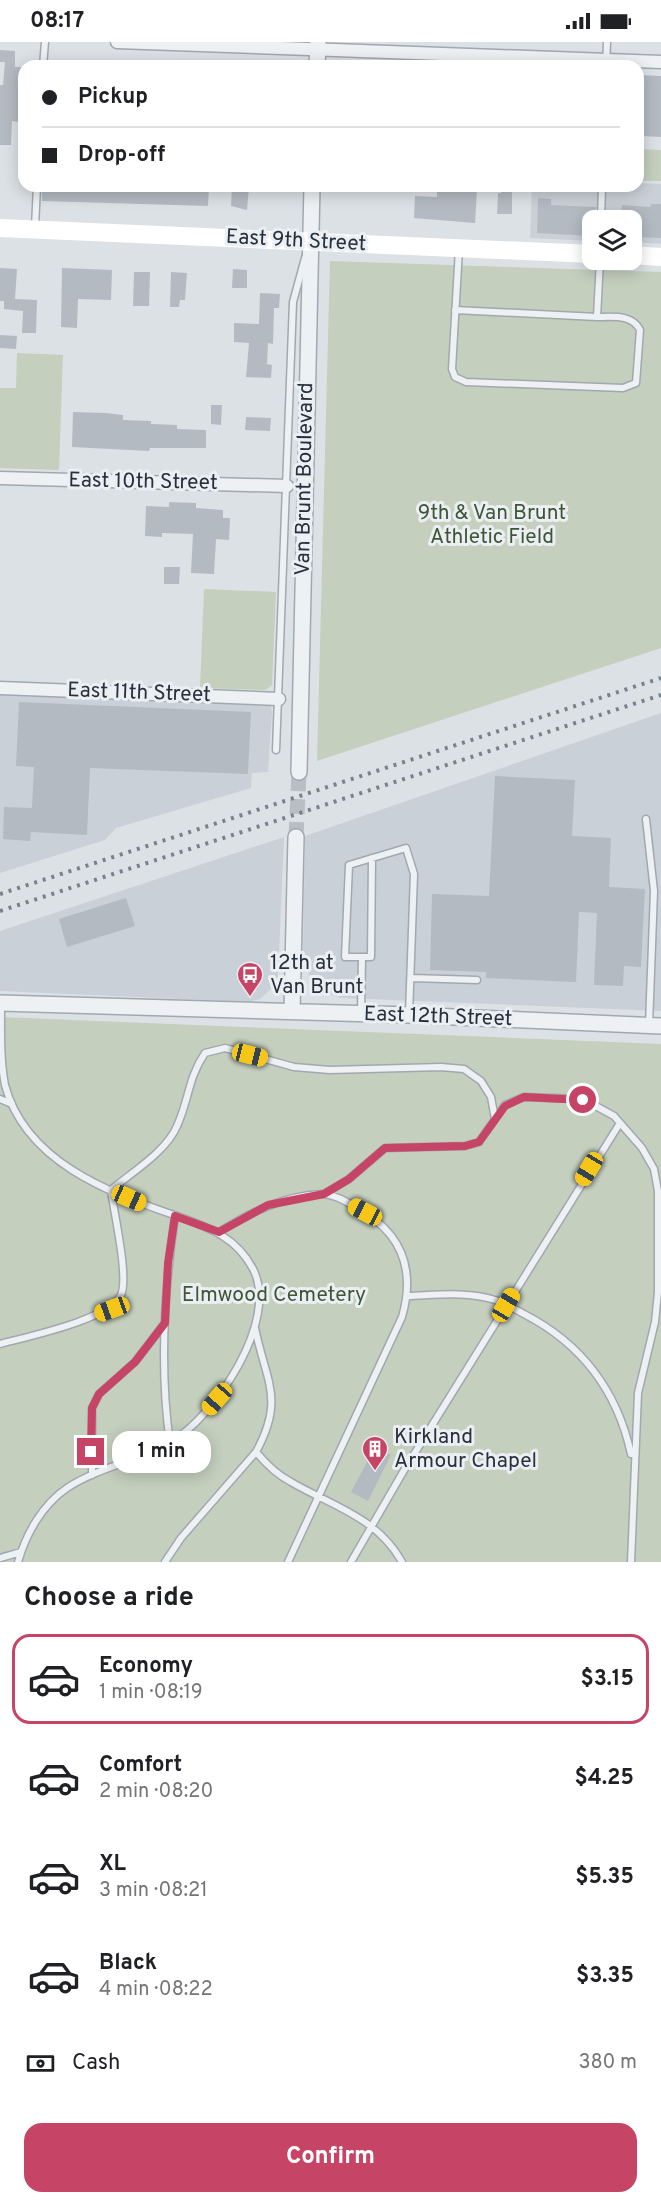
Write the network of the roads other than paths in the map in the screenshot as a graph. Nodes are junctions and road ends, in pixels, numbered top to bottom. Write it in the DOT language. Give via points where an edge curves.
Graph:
graph roads {
  1 [pos="45,42"];
  2 [pos="117,42"];
  3 [pos="607,42"];
  4 [pos="318,46"];
  5 [pos="44,60"];
  6 [pos="555,60"];
  7 [pos="606,60"];
  8 [pos="644,62"];
  9 [pos="661,62"];
  10 [pos="37,192"];
  11 [pos="312,192"];
  12 [pos="602,192"];
  13 [pos="601,210"];
  14 [pos="0,228"];
  15 [pos="35,230"];
  16 [pos="309,242"];
  17 [pos="459,248"];
  18 [pos="582,254"];
  19 [pos="642,256"];
  20 [pos="661,257"];
  21 [pos="599,270"];
  22 [pos="455,310"];
  23 [pos="597,316"];
  24 [pos="0,478"];
  25 [pos="287,486"];
  26 [pos="0,688"];
  27 [pos="279,699"];
  28 [pos="276,750"];
  29 [pos="299,772"];
  30 [pos="646,819"];
  31 [pos="297,837"];
  32 [pos="372,858"];
  33 [pos="362,957"];
  34 [pos="412,978"];
  35 [pos="477,980"];
  36 [pos="1,1003"];
  37 [pos="292,1011"];
  38 [pos="361,1014"];
  39 [pos="409,1015"];
  40 [pos="657,1025"];
  41 [pos="0,1099"];
  42 [pos="13,1105"];
  43 [pos="495,1119"];
  44 [pos="620,1123"];
  45 [pos="111,1190"];
  46 [pos="324,1194"];
  47 [pos="175,1216"];
  48 [pos="219,1232"];
  49 [pos="408,1296"];
  50 [pos="506,1305"];
  51 [pos="165,1323"];
  52 [pos="255,1328"];
  53 [pos="0,1344"];
  54 [pos="170,1443"];
  55 [pos="256,1452"];
  56 [pos="634,1465"];
  57 [pos="92,1475"];
  58 [pos="320,1495"];
  59 [pos="372,1527"];
  60 [pos="21,1552"];
  61 [pos="0,1558"];
  62 [pos="403,1561"];
  63 [pos="18,1562"];
  64 [pos="165,1562"];
  65 [pos="288,1562"];
  66 [pos="351,1562"];
  67 [pos="632,1562"];
  1 -- 5 [label="lane"];
  2 -- 4 [label="street"];
  3 -- 7 [label="lane"];
  4 -- 6 [label="street"];
  8 -- 9 [label="street"];
  10 -- 15 [label="lane"];
  11 -- 16 [label="street, Van Brunt Boulevard"];
  12 -- 13 [label="lane"];
  14 -- 15 [label="main road, East 9th Street"];
  15 -- 16 [label="main road, East 9th Street"];
  16 -- 17 [label="main road, East 9th Street"];
  16 -- 25 [label="lane" via="293,302"];
  16 -- 29 [label="street, Van Brunt Boulevard"];
  17 -- 18 [label="main road, East 9th Street"];
  17 -- 22 [label="lane"];
  19 -- 20 [label="main road"];
  21 -- 23 [label="lane"];
  22 -- 23 [label="lane"];
  22 -- 23 [label="lane" via="452,369 461,381 631,387 638,378 640,330 627,318"];
  24 -- 25 [label="street, East 10th Street"];
  25 -- 27 [label="lane"];
  26 -- 27 [label="street, East 11th Street"];
  27 -- 28 [label="lane"];
  30 -- 40 [label="lane" via="654,891"];
  31 -- 37 [label="street"];
  32 -- 33 [label="lane" via="371,957"];
  32 -- 33 [label="lane" via="349,865 345,957"];
  32 -- 34 [label="lane" via="406,848 409,856 414,874"];
  33 -- 38 [label="lane"];
  34 -- 35 [label="lane"];
  34 -- 39 [label="lane"];
  36 -- 37 [label="street, East 12th Street"];
  36 -- 42 [label="lane" via="1,1061"];
  37 -- 38 [label="street, East 12th Street"];
  38 -- 39 [label="street, East 12th Street"];
  39 -- 40 [label="street, East 12th Street"];
  41 -- 42 [label="lane"];
  42 -- 45 [label="lane" via="34,1140 60,1163"];
  43 -- 44 [label="lane" via="505,1106 524,1097 550,1096 583,1100"];
  43 -- 45 [label="lane" via="491,1097 481,1081 464,1069 294,1067 225,1047 205,1053 193,1070 178,1125 169,1140"];
  43 -- 46 [label="lane" via="479,1142 465,1146 385,1148 349,1179"];
  44 -- 50 [label="lane"];
  44 -- 56 [label="lane" via="654,1169 658,1191 658,1292 638,1393"];
  45 -- 47 [label="lane"];
  45 -- 53 [label="lane" via="124,1278 121,1295 112,1309"];
  46 -- 48 [label="lane" via="268,1205"];
  46 -- 49 [label="lane" via="365,1212 389,1232 402,1251"];
  47 -- 48 [label="lane"];
  47 -- 51 [label="lane"];
  48 -- 52 [label="lane" via="238,1247 254,1271 258,1287"];
  49 -- 50 [label="lane" via="476,1296"];
  49 -- 58 [label="lane" via="402,1317"];
  50 -- 56 [label="lane" via="565,1338 594,1368 627,1432"];
  50 -- 59 [label="lane"];
  51 -- 54 [label="lane" via="164,1401"];
  51 -- 57 [label="lane" via="135,1362 99,1394 92,1408"];
  52 -- 54 [label="lane" via="217,1399 191,1428"];
  52 -- 55 [label="lane" via="273,1409 269,1429"];
  54 -- 57 [label="lane"];
  55 -- 58 [label="lane" via="291,1483"];
  55 -- 64 [label="lane"];
  56 -- 67 [label="lane"];
  57 -- 60 [label="lane" via="66,1489 42,1513 24,1540"];
  58 -- 59 [label="lane"];
  58 -- 65 [label="lane"];
  59 -- 62 [label="lane"];
  59 -- 66 [label="lane"];
  60 -- 61 [label="lane"];
  60 -- 63 [label="lane"];
}
